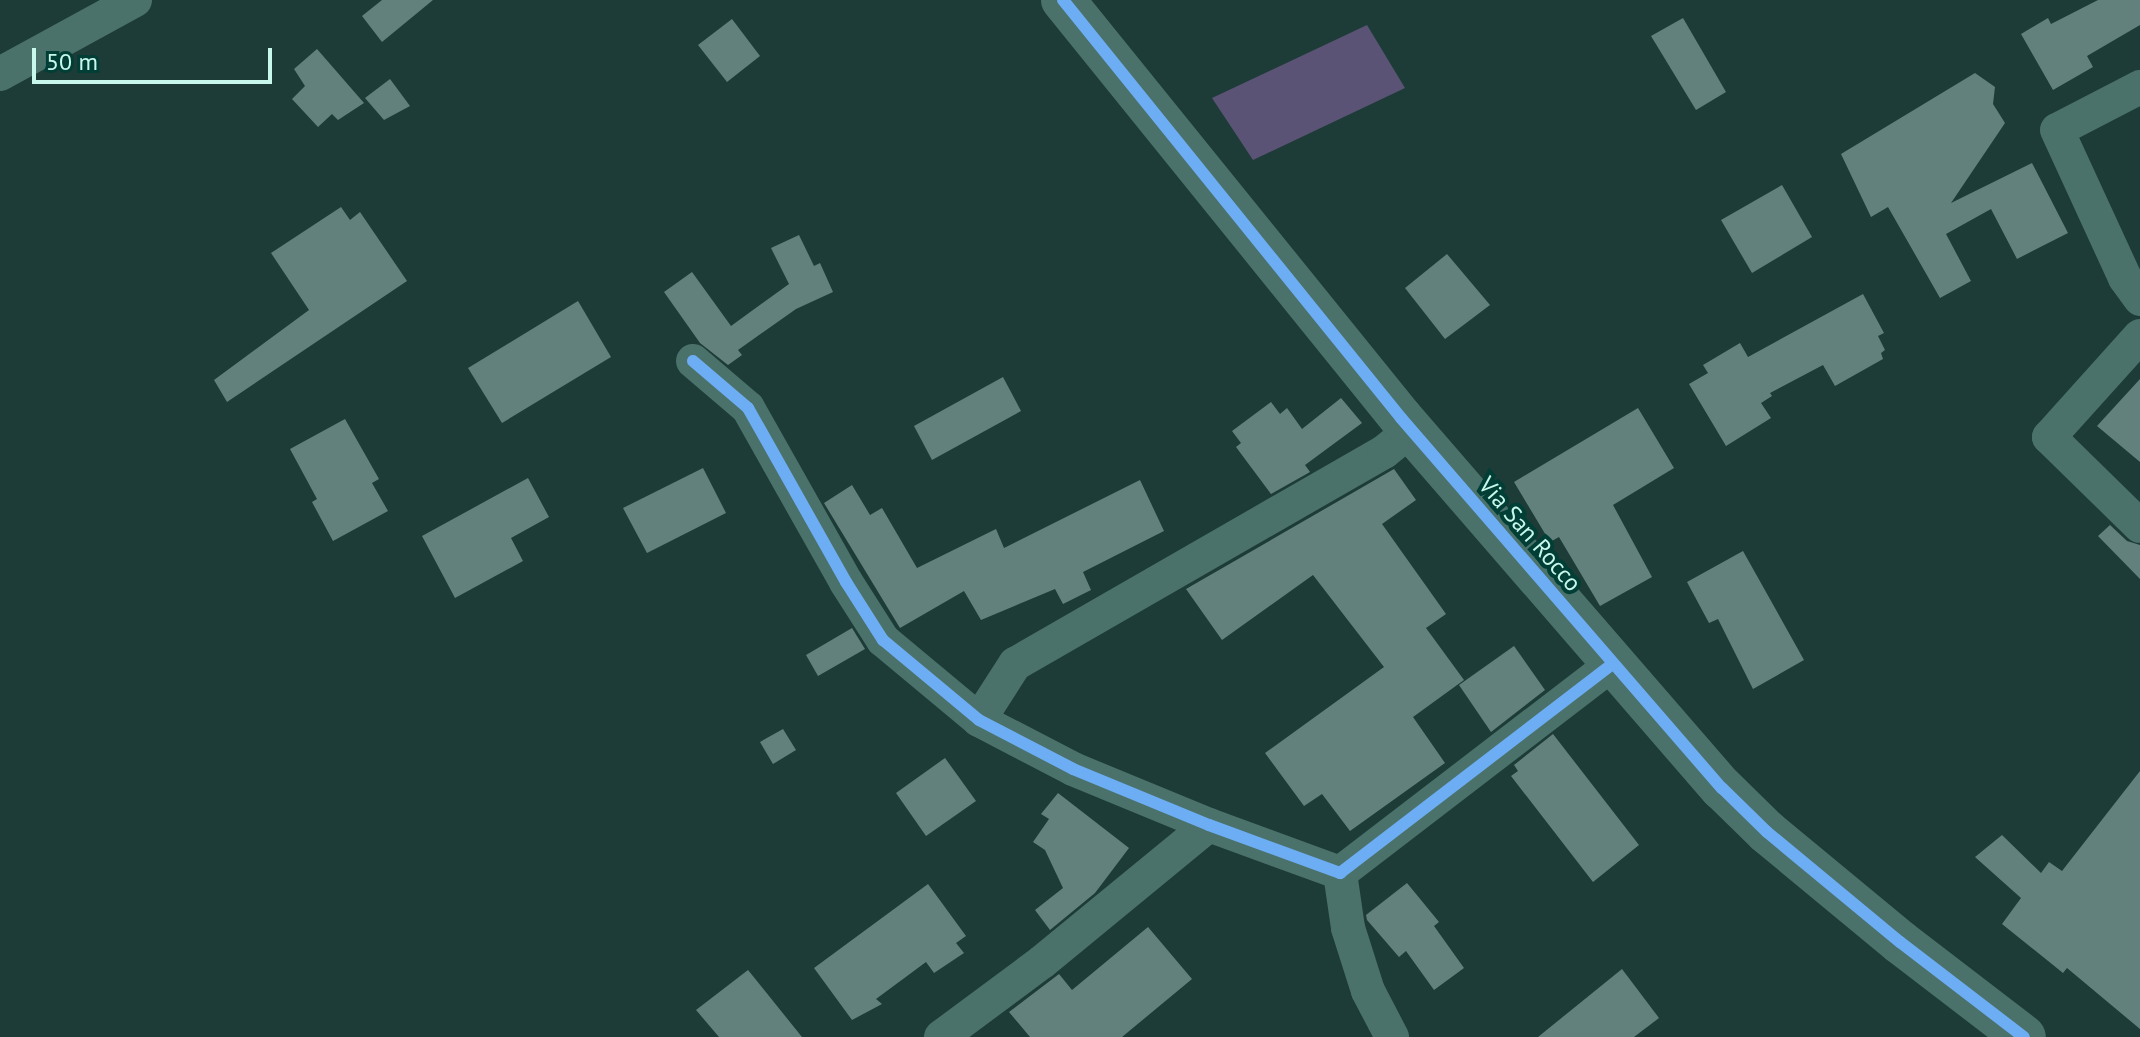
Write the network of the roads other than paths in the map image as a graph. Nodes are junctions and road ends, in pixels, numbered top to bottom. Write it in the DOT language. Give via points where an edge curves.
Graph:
graph roads {
  1 [pos="135,0"];
  2 [pos="1063,0"];
  3 [pos="0,74"];
  4 [pos="2140,87"];
  5 [pos="2140,299"];
  6 [pos="2140,336"];
  7 [pos="693,361"];
  8 [pos="1411,430"];
  9 [pos="2140,526"];
  10 [pos="1612,664"];
  11 [pos="979,720"];
  12 [pos="1209,825"];
  13 [pos="1340,873"];
  14 [pos="941,1037"];
  15 [pos="1392,1037"];
  16 [pos="2024,1037"];
  1 -- 3 [label="street"];
  2 -- 8 [label="street, Via San Rocco"];
  4 -- 5 [label="street" via="2057,130 2125,278"];
  6 -- 9 [label="street" via="2049,437"];
  7 -- 11 [label="street" via="748,408 883,640"];
  8 -- 10 [label="street, Via San Rocco"];
  8 -- 11 [label="street" via="1384,452 1015,664"];
  10 -- 13 [label="street"];
  10 -- 16 [label="street, Via San Rocco" via="1767,832"];
  11 -- 12 [label="street" via="1073,769"];
  12 -- 13 [label="street"];
  12 -- 14 [label="street"];
  13 -- 15 [label="street" via="1348,928 1368,991"];
}
